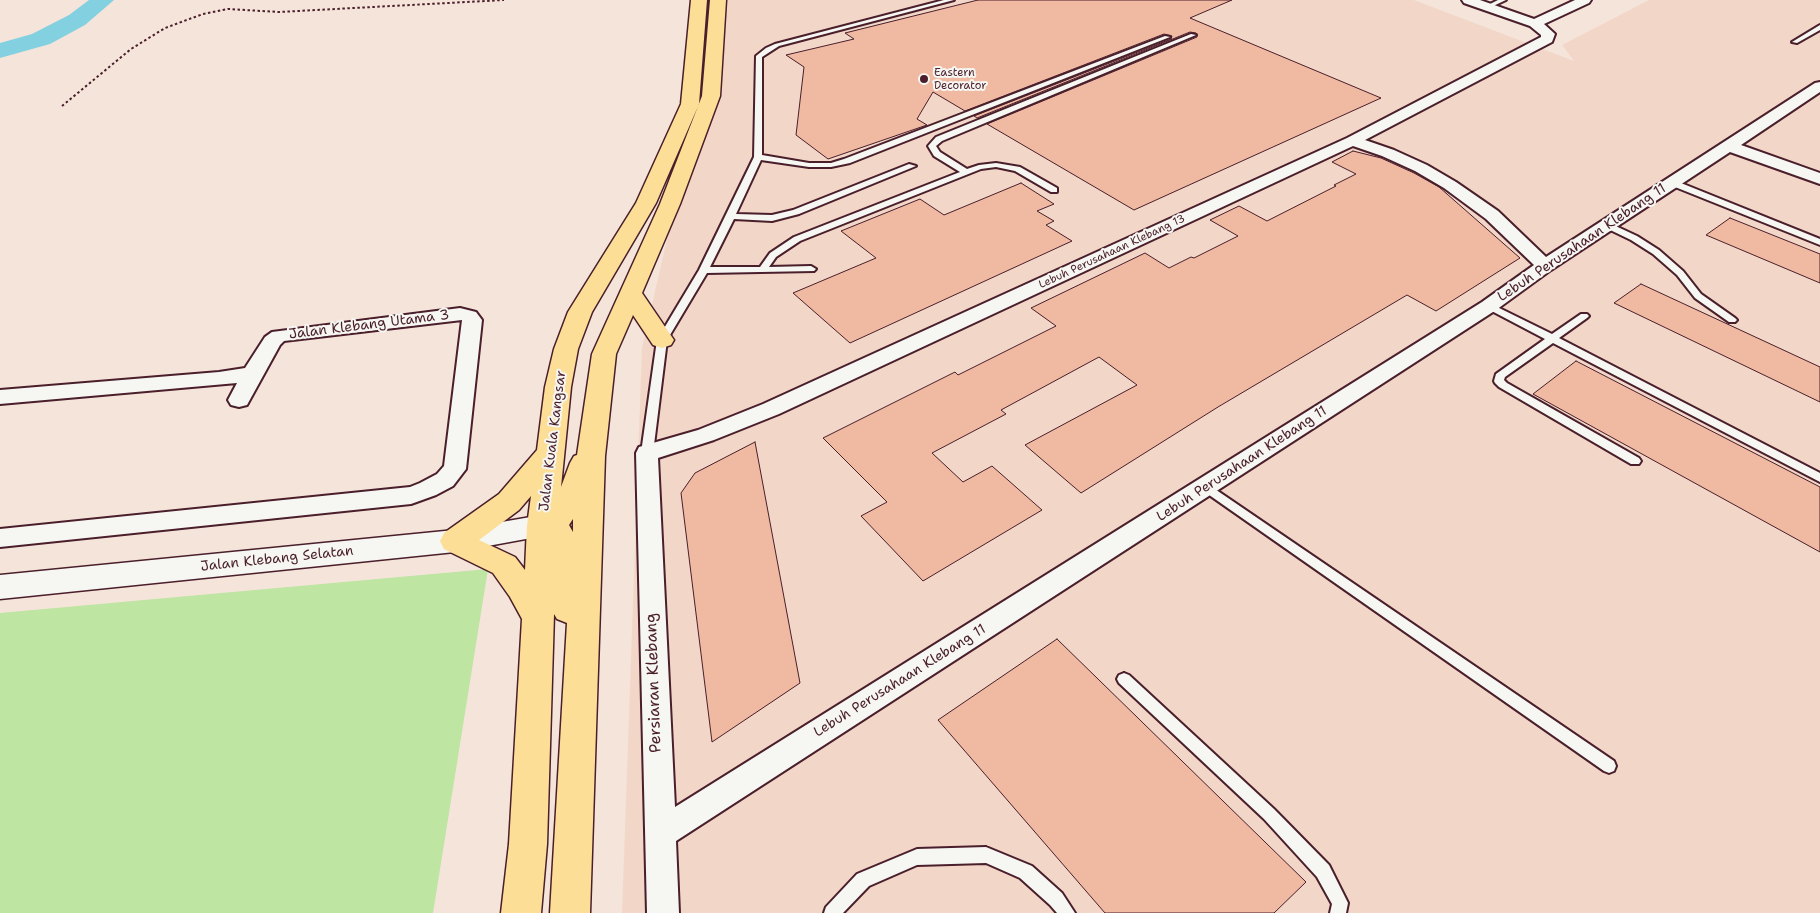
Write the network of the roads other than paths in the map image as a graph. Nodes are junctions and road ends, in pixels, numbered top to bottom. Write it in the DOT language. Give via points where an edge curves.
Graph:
graph roads {
  1 [pos="699,0"];
  2 [pos="718,0"];
  3 [pos="951,0"];
  4 [pos="1468,0"];
  5 [pos="1503,0"];
  6 [pos="1585,0"];
  7 [pos="1487,6"];
  8 [pos="1535,23"];
  9 [pos="1820,27"];
  10 [pos="1193,35"];
  11 [pos="1167,37"];
  12 [pos="1795,42"];
  13 [pos="1820,86"];
  14 [pos="1352,141"];
  15 [pos="1730,146"];
  16 [pos="758,157"];
  17 [pos="912,166"];
  18 [pos="965,171"];
  19 [pos="1820,179"];
  20 [pos="1673,183"];
  21 [pos="1054,190"];
  22 [pos="731,216"];
  23 [pos="1608,225"];
  24 [pos="1820,242"];
  25 [pos="1545,266"];
  26 [pos="811,269"];
  27 [pos="704,270"];
  28 [pos="763,270"];
  29 [pos="631,294"];
  30 [pos="1489,306"];
  31 [pos="1584,316"];
  32 [pos="1732,320"];
  33 [pos="1552,339"];
  34 [pos="662,340"];
  35 [pos="252,374"];
  36 [pos="0,397"];
  37 [pos="239,400"];
  38 [pos="593,438"];
  39 [pos="550,453"];
  40 [pos="647,453"];
  41 [pos="1635,461"];
  42 [pos="1820,478"];
  43 [pos="1206,487"];
  44 [pos="548,525"];
  45 [pos="0,538"];
  46 [pos="455,541"];
  47 [pos="0,587"];
  48 [pos="538,618"];
  49 [pos="1124,679"];
  50 [pos="1609,766"];
  51 [pos="576,767"];
  52 [pos="660,834"];
  53 [pos="521,913"];
  54 [pos="570,913"];
  55 [pos="663,913"];
  56 [pos="832,913"];
  57 [pos="1067,913"];
  58 [pos="1338,913"];
  1 -- 39 [label="highway, Jalan Kuala Kangsar" via="690,104 646,203 580,312 566,349"];
  2 -- 29 [label="highway" via="711,96"];
  3 -- 16 [label="lane" via="789,42 768,49 759,56"];
  4 -- 7 [label="street"];
  5 -- 7 [label="lane"];
  6 -- 8 [label="street"];
  7 -- 8 [label="street"];
  8 -- 14 [label="street, Lebuh Perusahaan Klebang 13" via="1548,34 1542,43"];
  9 -- 12 [label="lane"];
  10 -- 18 [label="lane" via="939,139 932,146 937,154"];
  11 -- 16 [label="lane" via="847,161 809,165"];
  13 -- 15 [label="street, Lebuh Perusahaan Klebang 11"];
  14 -- 25 [label="street" via="1405,161 1450,185 1492,215"];
  14 -- 40 [label="street, Lebuh Perusahaan Klebang 13" via="740,423"];
  15 -- 19 [label="street"];
  15 -- 20 [label="street, Lebuh Perusahaan Klebang 11"];
  16 -- 22 [label="lane"];
  17 -- 22 [label="lane" via="796,212 772,218"];
  18 -- 21 [label="lane" via="996,165 1017,169"];
  18 -- 28 [label="lane" via="797,239 773,255"];
  20 -- 23 [label="street, Lebuh Perusahaan Klebang 11"];
  20 -- 24 [label="lane"];
  22 -- 27 [label="lane"];
  23 -- 25 [label="street, Lebuh Perusahaan Klebang 11"];
  23 -- 32 [label="lane" via="1656,252 1680,273 1698,296"];
  25 -- 30 [label="street, Lebuh Perusahaan Klebang 11"];
  26 -- 28 [label="lane"];
  27 -- 28 [label="lane"];
  27 -- 34 [label="lane"];
  29 -- 34 [label="highway"];
  29 -- 38 [label="highway" via="604,354"];
  30 -- 33 [label="lane"];
  30 -- 43 [label="street, Lebuh Perusahaan Klebang 11"];
  31 -- 33 [label="lane"];
  33 -- 41 [label="lane" via="1500,376 1499,381"];
  33 -- 42 [label="lane"];
  34 -- 40 [label="lane"];
  35 -- 36 [label="street"];
  35 -- 37 [label="street"];
  35 -- 45 [label="street, Jalan Klebang Utama 3" via="272,341 279,336 460,314 472,320 455,469 445,480 428,489 411,495"];
  38 -- 44 [label="highway" via="568,505"];
  38 -- 51 [label="highway"];
  39 -- 44 [label="highway, Jalan Kuala Kangsar"];
  39 -- 46 [label="highway" via="509,502"];
  40 -- 52 [label="street, Persiaran Klebang"];
  43 -- 50 [label="lane"];
  43 -- 52 [label="street, Lebuh Perusahaan Klebang 11"];
  44 -- 46 [label="street, Jalan Klebang Selatan"];
  44 -- 48 [label="highway, Jalan Kuala Kangsar"];
  44 -- 51 [label="highway" via="562,540 569,588 564,740"];
  46 -- 47 [label="street, Jalan Klebang Selatan"];
  46 -- 48 [label="highway" via="504,565"];
  48 -- 53 [label="highway, Jalan Kuala Kangsar" via="528,844"];
  49 -- 58 [label="lane" via="1269,814 1322,871 1340,903"];
  51 -- 54 [label="highway"];
  52 -- 55 [label="street, Persiaran Klebang"];
  56 -- 57 [label="lane" via="863,880 917,857 986,855 1026,872"];
}
